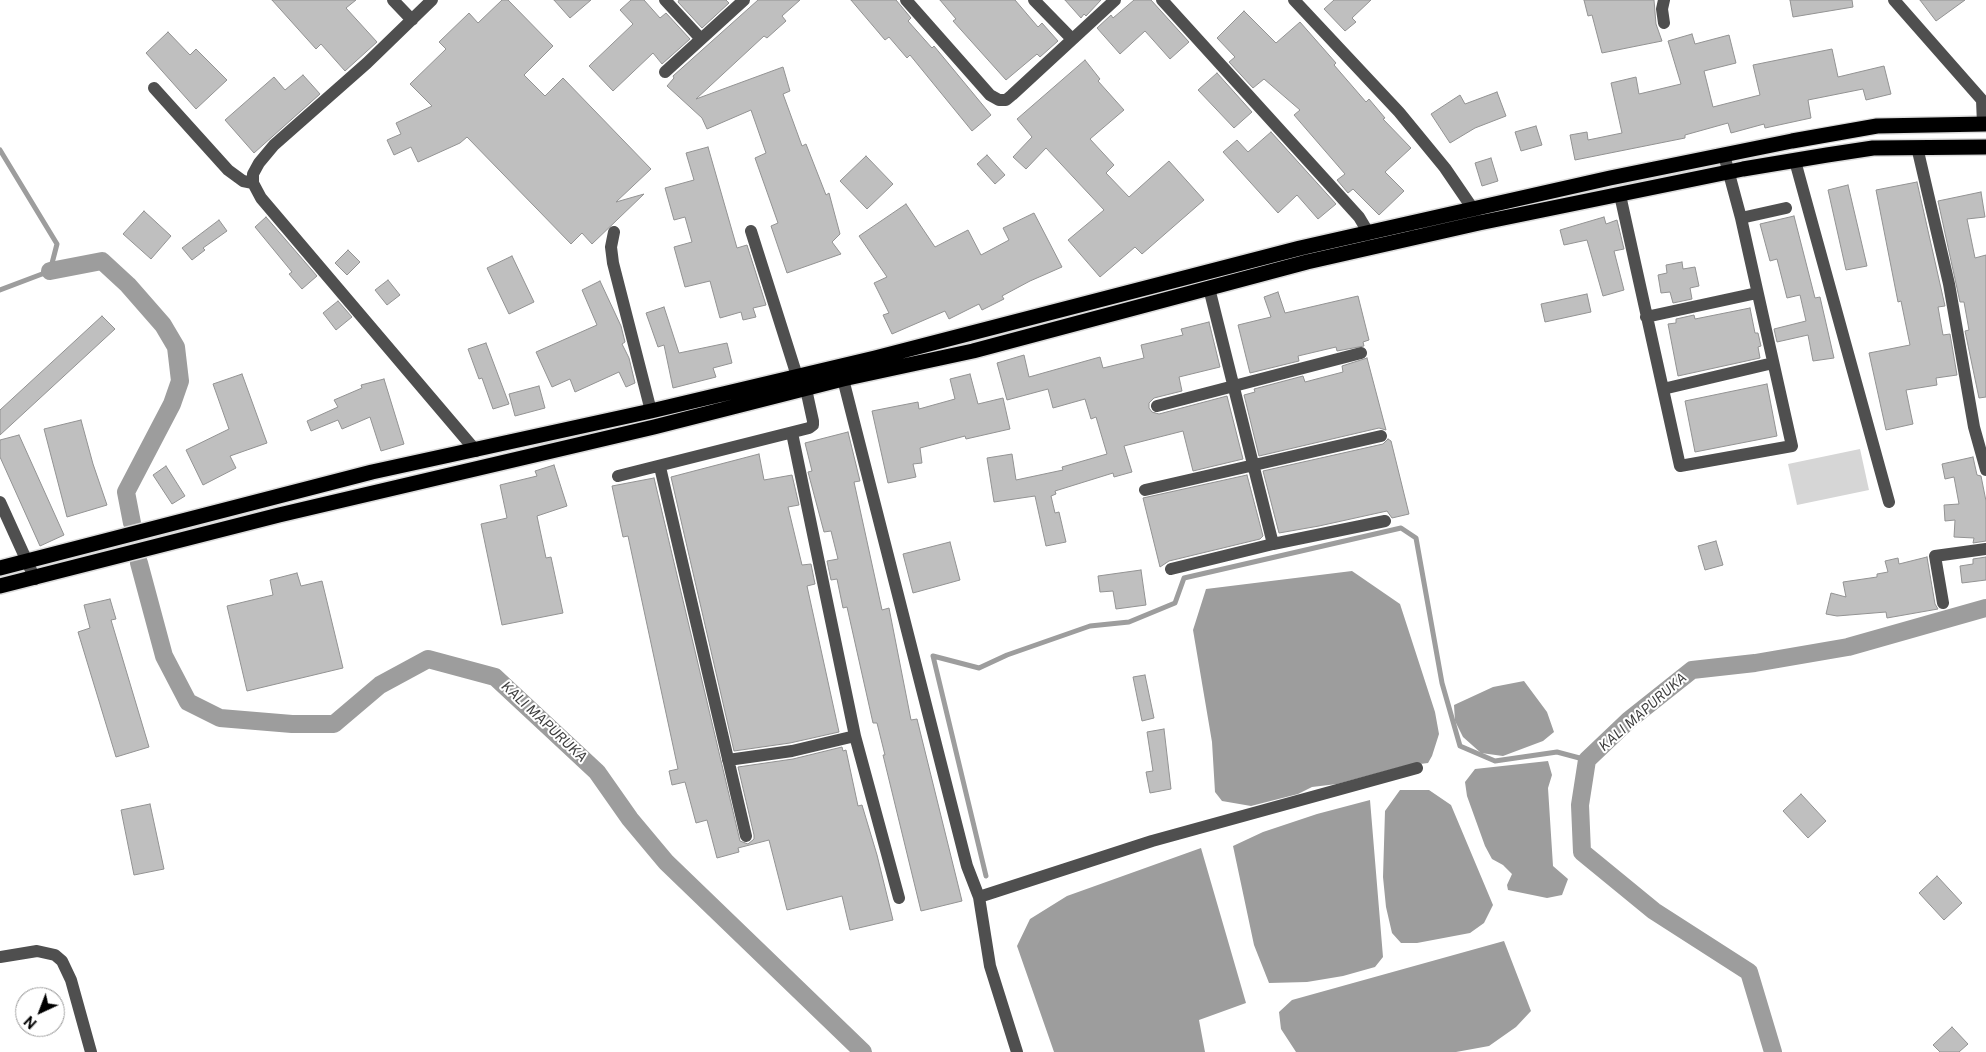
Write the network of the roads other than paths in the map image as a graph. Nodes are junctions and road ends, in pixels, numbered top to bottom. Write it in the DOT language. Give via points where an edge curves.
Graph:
graph roads {
  1 [pos="393,0"];
  2 [pos="432,0"];
  3 [pos="665,0"];
  4 [pos="744,0"];
  5 [pos="906,0"];
  6 [pos="1034,0"];
  7 [pos="1114,0"];
  8 [pos="1162,0"];
  9 [pos="1294,0"];
  10 [pos="1664,0"];
  11 [pos="1894,0"];
  12 [pos="412,20"];
  13 [pos="1664,23"];
  14 [pos="701,39"];
  15 [pos="1072,39"];
  16 [pos="665,72"];
  17 [pos="154,88"];
  18 [pos="1984,124"];
  19 [pos="1917,147"];
  20 [pos="1986,147"];
  21 [pos="1724,156"];
  22 [pos="1795,161"];
  23 [pos="1729,172"];
  24 [pos="253,183"];
  25 [pos="1620,195"];
  26 [pos="1786,208"];
  27 [pos="1474,209"];
  28 [pos="1741,218"];
  29 [pos="751,230"];
  30 [pos="614,232"];
  31 [pos="1368,232"];
  32 [pos="1209,288"];
  33 [pos="1757,293"];
  34 [pos="1646,317"];
  35 [pos="1360,353"];
  36 [pos="1774,363"];
  37 [pos="797,376"];
  38 [pos="843,378"];
  39 [pos="1234,384"];
  40 [pos="1662,388"];
  41 [pos="806,390"];
  42 [pos="1157,406"];
  43 [pos="651,411"];
  44 [pos="792,434"];
  45 [pos="1381,436"];
  46 [pos="476,451"];
  47 [pos="1253,465"];
  48 [pos="660,467"];
  49 [pos="1986,470"];
  50 [pos="618,476"];
  51 [pos="1145,490"];
  52 [pos="273,498"];
  53 [pos="0,502"];
  54 [pos="1889,502"];
  55 [pos="279,515"];
  56 [pos="1385,521"];
  57 [pos="1273,544"];
  58 [pos="1986,549"];
  59 [pos="28,561"];
  60 [pos="0,568"];
  61 [pos="1172,569"];
  62 [pos="34,578"];
  63 [pos="1,584"];
  64 [pos="1943,603"];
  65 [pos="855,736"];
  66 [pos="728,760"];
  67 [pos="1417,768"];
  68 [pos="746,836"];
  69 [pos="979,897"];
  70 [pos="900,898"];
  71 [pos="0,957"];
  72 [pos="91,1052"];
  73 [pos="1017,1052"];
  1 -- 12 [label="street"];
  2 -- 12 [label="street"];
  3 -- 14 [label="street"];
  4 -- 14 [label="street"];
  5 -- 15 [label="street" via="990,95 1000,100 1012,95"];
  6 -- 15 [label="street"];
  7 -- 15 [label="street"];
  8 -- 31 [label="street"];
  9 -- 27 [label="street" via="1399,112"];
  10 -- 13 [label="street"];
  11 -- 18 [label="street" via="1982,100"];
  12 -- 24 [label="street" via="274,145 259,163"];
  14 -- 16 [label="street"];
  17 -- 24 [label="street" via="228,170 243,181"];
  18 -- 21 [label="highway" via="1877,126"];
  19 -- 20 [label="highway"];
  19 -- 22 [label="highway" via="1873,148"];
  19 -- 49 [label="street" via="1949,284 1974,428"];
  21 -- 23 [label="street"];
  21 -- 27 [label="highway"];
  22 -- 23 [label="highway"];
  22 -- 54 [label="street"];
  23 -- 25 [label="highway"];
  23 -- 28 [label="street"];
  24 -- 46 [label="street" via="265,204"];
  25 -- 32 [label="highway" via="1479,223"];
  25 -- 34 [label="street"];
  26 -- 28 [label="street"];
  27 -- 31 [label="highway"];
  28 -- 33 [label="street"];
  29 -- 37 [label="street"];
  30 -- 43 [label="street" via="611,247 613,263"];
  31 -- 37 [label="highway"];
  32 -- 38 [label="highway" via="973,351"];
  32 -- 39 [label="street"];
  33 -- 34 [label="street"];
  33 -- 36 [label="street"];
  34 -- 40 [label="street"];
  35 -- 39 [label="street"];
  36 -- 40 [label="street"];
  36 -- 40 [label="street" via="1792,446 1680,466"];
  37 -- 43 [label="highway"];
  38 -- 41 [label="highway"];
  38 -- 69 [label="street" via="967,866"];
  39 -- 42 [label="street"];
  39 -- 47 [label="street"];
  41 -- 44 [label="street" via="813,426"];
  41 -- 55 [label="highway"];
  43 -- 46 [label="highway"];
  44 -- 48 [label="street"];
  44 -- 65 [label="street"];
  45 -- 47 [label="street"];
  46 -- 52 [label="highway" via="372,472"];
  47 -- 51 [label="street"];
  47 -- 57 [label="street"];
  48 -- 50 [label="street"];
  48 -- 66 [label="street"];
  52 -- 55 [label="highway"];
  52 -- 59 [label="highway"];
  53 -- 59 [label="street"];
  55 -- 62 [label="highway"];
  56 -- 57 [label="street"];
  57 -- 61 [label="street"];
  58 -- 64 [label="street" via="1935,556"];
  59 -- 60 [label="highway"];
  59 -- 62 [label="street"];
  62 -- 63 [label="highway"];
  65 -- 66 [label="street" via="792,751"];
  65 -- 70 [label="street"];
  66 -- 68 [label="street"];
  67 -- 69 [label="street" via="1152,841"];
  69 -- 73 [label="street" via="990,966"];
  71 -- 72 [label="street" via="38,951 55,955 62,961 71,980"];
}
